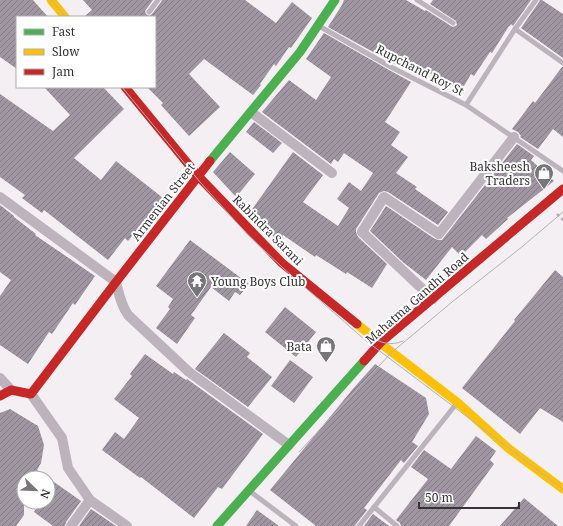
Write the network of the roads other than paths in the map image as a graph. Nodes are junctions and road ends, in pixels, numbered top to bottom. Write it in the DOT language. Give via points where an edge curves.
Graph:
graph roads {
  1 [pos="51,0"];
  2 [pos="158,0"];
  3 [pos="335,0"];
  4 [pos="417,0"];
  5 [pos="536,0"];
  6 [pos="149,12"];
  7 [pos="65,16"];
  8 [pos="453,23"];
  9 [pos="318,26"];
  10 [pos="515,29"];
  11 [pos="563,63"];
  12 [pos="126,88"];
  13 [pos="466,105"];
  14 [pos="251,112"];
  15 [pos="514,137"];
  16 [pos="563,171"];
  17 [pos="332,173"];
  18 [pos="198,176"];
  19 [pos="563,189"];
  20 [pos="0,197"];
  21 [pos="116,282"];
  22 [pos="433,300"];
  23 [pos="380,343"];
  24 [pos="0,378"];
  25 [pos="11,390"];
  26 [pos="31,394"];
  27 [pos="0,396"];
  28 [pos="457,402"];
  29 [pos="289,445"];
  30 [pos="563,489"];
  31 [pos="248,490"];
  32 [pos="90,500"];
  33 [pos="374,507"];
  34 [pos="71,526"];
  35 [pos="127,526"];
  36 [pos="217,526"];
  37 [pos="296,526"];
  38 [pos="360,526"];
  39 [pos="397,526"];
  1 -- 7 [label="main road"];
  2 -- 6 [label="lane"];
  3 -- 9 [label="main road, Armenian Street"];
  4 -- 8 [label="lane"];
  5 -- 10 [label="lane, Rupchand Roy St"];
  9 -- 13 [label="lane, Rupchand Roy St"];
  9 -- 14 [label="main road, Armenian Street"];
  10 -- 11 [label="lane"];
  10 -- 13 [label="lane, Rupchand Roy St"];
  12 -- 18 [label="main road, Rabindra Sarani"];
  13 -- 15 [label="lane"];
  14 -- 17 [label="street"];
  14 -- 18 [label="main road, Armenian Street"];
  15 -- 16 [label="lane"];
  15 -- 22 [label="street" via="439,234 384,197 362,232"];
  18 -- 21 [label="main road, Armenian Street"];
  18 -- 23 [label="main road, Rabindra Sarani" via="282,263"];
  19 -- 22 [label="main road, Mahatma Gandhi Road"];
  20 -- 21 [label="street"];
  21 -- 26 [label="main road, Armenian Street"];
  21 -- 29 [label="street" via="120,300 128,315 189,372"];
  22 -- 23 [label="main road, Mahatma Gandhi Road"];
  23 -- 28 [label="main road, Rabindra Sarani"];
  23 -- 29 [label="main road, Mahatma Gandhi Road"];
  24 -- 25 [label="street"];
  25 -- 26 [label="main road"];
  25 -- 27 [label="main road"];
  26 -- 32 [label="street" via="62,438 68,468"];
  28 -- 30 [label="main road, Rabindra Sarani" via="508,448"];
  28 -- 33 [label="lane"];
  29 -- 31 [label="main road, Mahatma Gandhi Road"];
  31 -- 36 [label="main road, Mahatma Gandhi Road"];
  31 -- 37 [label="lane"];
  32 -- 34 [label="street"];
  32 -- 35 [label="street"];
  33 -- 38 [label="lane"];
  33 -- 39 [label="lane"];
}
